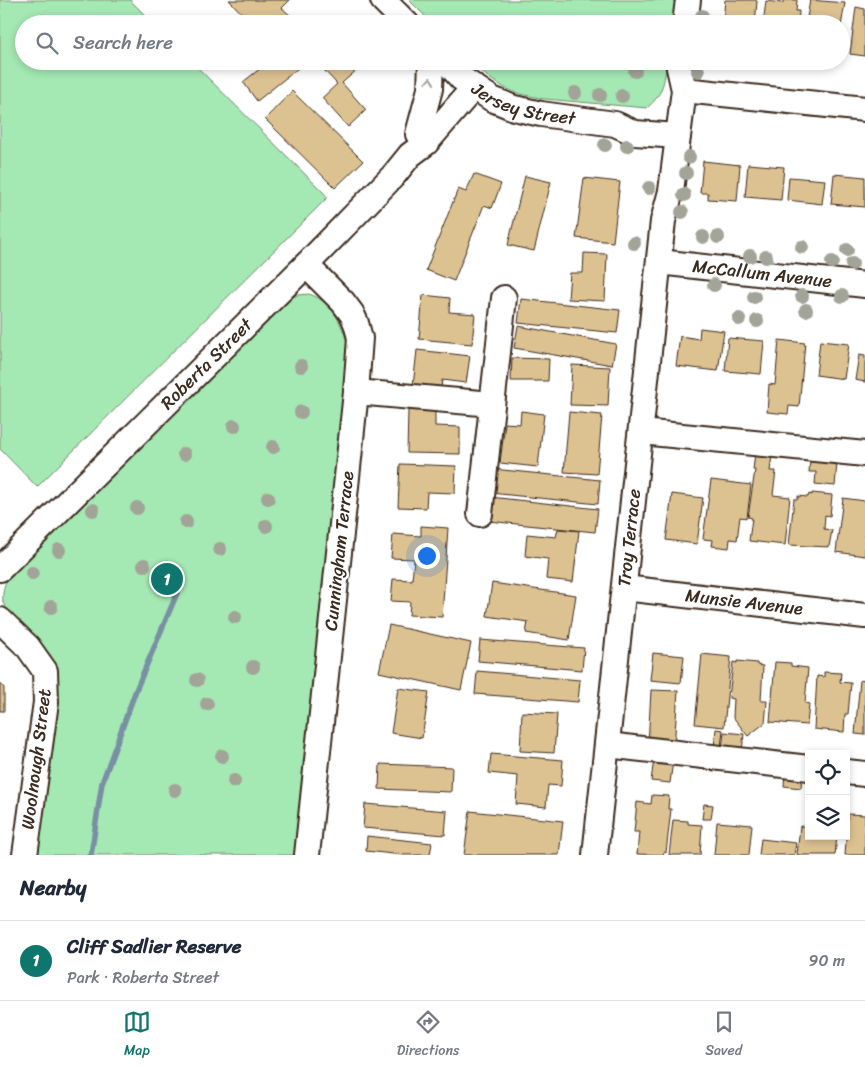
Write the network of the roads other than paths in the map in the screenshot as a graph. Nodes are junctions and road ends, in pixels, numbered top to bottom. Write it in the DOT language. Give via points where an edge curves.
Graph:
graph roads {
  1 [pos="383,0"];
  2 [pos="688,0"];
  3 [pos="398,15"];
  4 [pos="686,15"];
  5 [pos="431,70"];
  6 [pos="681,73"];
  7 [pos="460,75"];
  8 [pos="865,109"];
  9 [pos="672,128"];
  10 [pos="414,144"];
  11 [pos="659,262"];
  12 [pos="306,265"];
  13 [pos="865,285"];
  14 [pos="504,298"];
  15 [pos="356,392"];
  16 [pos="492,404"];
  17 [pos="642,432"];
  18 [pos="865,454"];
  19 [pos="480,514"];
  20 [pos="0,569"];
  21 [pos="624,588"];
  22 [pos="865,616"];
  23 [pos="0,620"];
  24 [pos="607,746"];
  25 [pos="805,768"];
  26 [pos="850,772"];
  27 [pos="865,774"];
  28 [pos="24,855"];
  29 [pos="307,855"];
  30 [pos="595,855"];
  1 -- 3 [label="street"];
  2 -- 4 [label="street"];
  10 -- 5 [label="street, one-way" via="430,89"];
  6 -- 8 [label="street"];
  6 -- 9 [label="street, Troy Terrace" via="670,89"];
  7 -- 9 [label="street, Jersey Street" via="492,99 514,108 615,124 637,119"];
  7 -- 10 [label="street, Roberta Street" via="426,143"];
  9 -- 11 [label="street, Troy Terrace" via="671,191 663,221"];
  10 -- 12 [label="street, Roberta Street" via="393,176"];
  11 -- 13 [label="street, McCallum Avenue"];
  11 -- 17 [label="street, Troy Terrace"];
  12 -- 15 [label="street, Cunningham Terrace" via="343,302 356,323 360,338"];
  12 -- 20 [label="street, Roberta Street"];
  14 -- 16 [label="street"];
  15 -- 16 [label="street"];
  15 -- 29 [label="street, Cunningham Terrace"];
  16 -- 19 [label="street"];
  17 -- 18 [label="street"];
  17 -- 21 [label="street, Troy Terrace"];
  21 -- 22 [label="street, Munsie Avenue"];
  21 -- 24 [label="street, Troy Terrace"];
  23 -- 28 [label="street, Woolnough Street" via="28,647 45,671 46,702"];
  24 -- 25 [label="street"];
  24 -- 30 [label="street, Troy Terrace"];
  26 -- 27 [label="street"];
}
